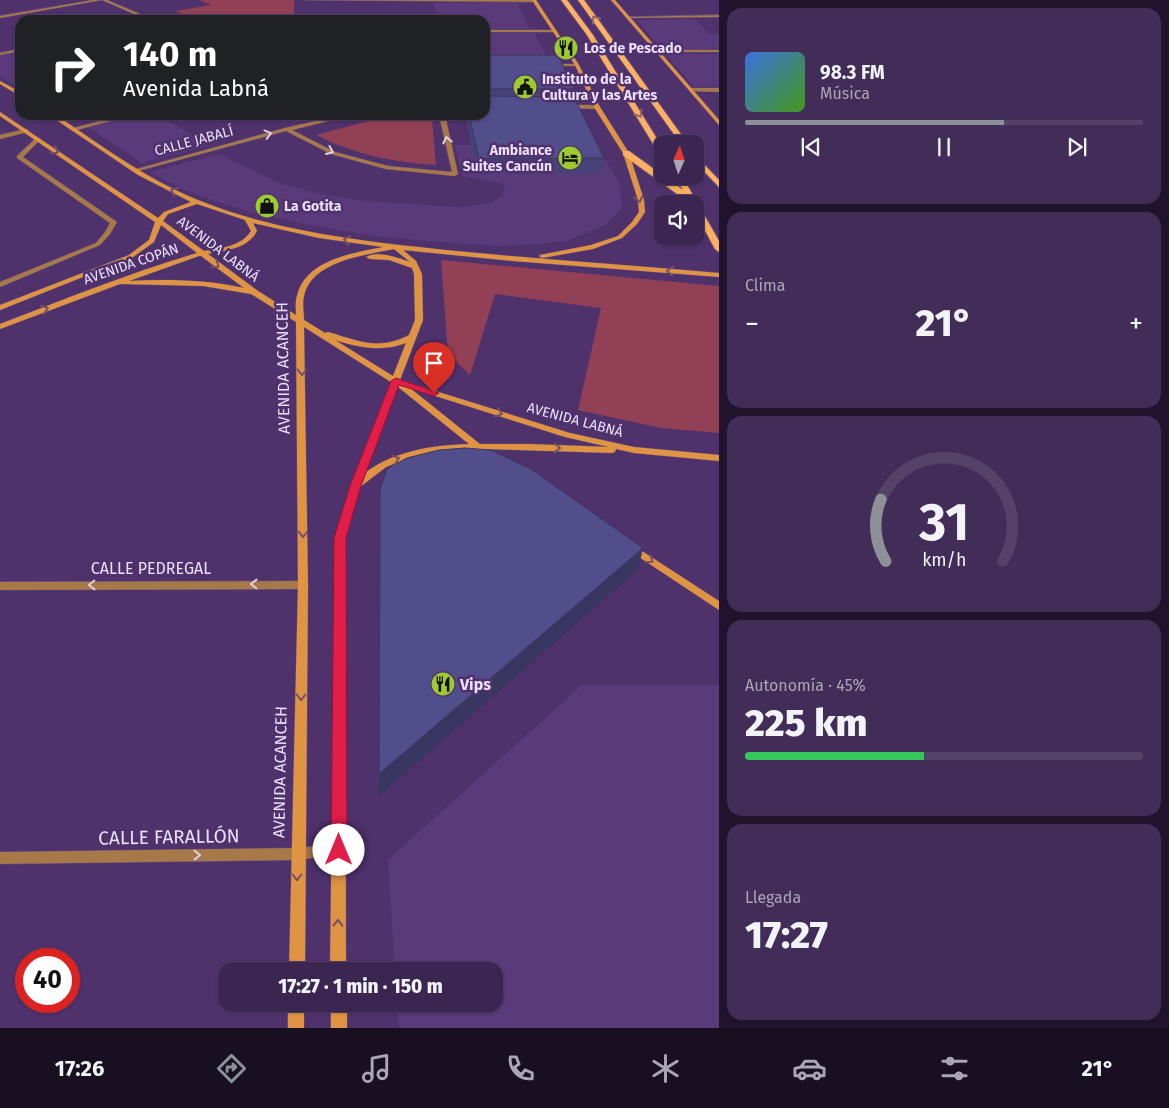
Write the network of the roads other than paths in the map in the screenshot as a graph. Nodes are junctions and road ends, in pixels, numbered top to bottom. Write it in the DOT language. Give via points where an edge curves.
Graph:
graph roads {
  1 [pos="102,0"];
  2 [pos="307,0"];
  3 [pos="534,0"];
  4 [pos="564,0"];
  5 [pos="581,0"];
  6 [pos="613,0"];
  7 [pos="140,15"];
  8 [pos="719,16"];
  9 [pos="0,17"];
  10 [pos="628,17"];
  11 [pos="490,31"];
  12 [pos="555,31"];
  13 [pos="15,51"];
  14 [pos="657,51"];
  15 [pos="719,51"];
  16 [pos="0,54"];
  17 [pos="540,65"];
  18 [pos="577,65"];
  19 [pos="0,82"];
  20 [pos="15,90"];
  21 [pos="691,90"];
  22 [pos="719,90"];
  23 [pos="560,107"];
  24 [pos="597,107"];
  25 [pos="0,114"];
  26 [pos="60,120"];
  27 [pos="110,120"];
  28 [pos="328,120"];
  29 [pos="443,120"];
  30 [pos="719,123"];
  31 [pos="73,129"];
  32 [pos="287,129"];
  33 [pos="26,131"];
  34 [pos="678,135"];
  35 [pos="0,137"];
  36 [pos="654,139"];
  37 [pos="38,140"];
  38 [pos="626,153"];
  39 [pos="704,168"];
  40 [pos="136,170"];
  41 [pos="719,185"];
  42 [pos="683,195"];
  43 [pos="196,202"];
  44 [pos="248,219"];
  45 [pos="159,221"];
  46 [pos="704,222"];
  47 [pos="395,247"];
  48 [pos="719,250"];
  49 [pos="200,254"];
  50 [pos="501,258"];
  51 [pos="343,259"];
  52 [pos="415,266"];
  53 [pos="719,275"];
  54 [pos="112,283"];
  55 [pos="0,284"];
  56 [pos="255,293"];
  57 [pos="0,308"];
  58 [pos="302,323"];
  59 [pos="0,328"];
  60 [pos="413,336"];
  61 [pos="396,381"];
  62 [pos="476,447"];
  63 [pos="634,450"];
  64 [pos="719,458"];
  65 [pos="500,462"];
  66 [pos="356,486"];
  67 [pos="620,540"];
  68 [pos="303,585"];
  69 [pos="0,586"];
  70 [pos="719,606"];
  71 [pos="339,850"];
  72 [pos="298,854"];
  73 [pos="0,858"];
  74 [pos="297,962"];
  75 [pos="338,962"];
  76 [pos="296,1012"];
  77 [pos="339,1012"];
  78 [pos="296,1028"];
  79 [pos="339,1028"];
  1 -- 7 [label="street"];
  1 -- 9 [label="street"];
  2 -- 3 [label="street"];
  3 -- 12 [label="street"];
  4 -- 36 [label="main road, one-way" via="590,35"];
  34 -- 5 [label="main road, one-way"];
  6 -- 10 [label="street"];
  8 -- 10 [label="street"];
  10 -- 14 [label="street"];
  11 -- 12 [label="street"];
  12 -- 18 [label="street"];
  13 -- 16 [label="street"];
  14 -- 15 [label="street"];
  14 -- 21 [label="street"];
  17 -- 18 [label="street"];
  18 -- 24 [label="street"];
  19 -- 20 [label="street"];
  21 -- 22 [label="street"];
  21 -- 30 [label="street"];
  23 -- 24 [label="street"];
  24 -- 38 [label="street"];
  25 -- 33 [label="street, AVENIDA LABNÁ"];
  26 -- 31 [label="street, AVENIDA LABNÁ"];
  27 -- 31 [label="street"];
  28 -- 32 [label="street, CALLE JABALÍ"];
  32 -- 29 [label="street, one-way" via="333,153 379,166 455,174"];
  31 -- 40 [label="street, AVENIDA LABNÁ"];
  40 -- 32 [label="street, CALLE JABALÍ, one-way"];
  33 -- 35 [label="street"];
  33 -- 37 [label="street, AVENIDA LABNÁ"];
  37 -- 45 [label="street, AVENIDA LABNÁ, one-way"];
  37 -- 55 [label="street" via="19,157 114,222 98,244"];
  38 -- 42 [label="main road"];
  38 -- 50 [label="street, one-way" via="642,212 636,223 620,237 556,255"];
  39 -- 41 [label="main road"];
  43 -- 40 [label="street, AVENIDA LABNÁ, one-way"];
  43 -- 44 [label="street, AVENIDA LABNÁ"];
  43 -- 45 [label="street, AVENIDA COPÁN" via="172,210"];
  47 -- 44 [label="street, AVENIDA LABNÁ, one-way"];
  44 -- 49 [label="street, AVENIDA COPÁN" via="255,228 246,242"];
  45 -- 49 [label="street, AVENIDA LABNÁ"];
  45 -- 57 [label="street, AVENIDA COPÁN" via="152,241 131,256"];
  46 -- 48 [label="main road"];
  47 -- 50 [label="street, AVENIDA LABNÁ"];
  47 -- 51 [label="street, AVENIDA ACANCEH"];
  47 -- 52 [label="street"];
  49 -- 54 [label="street, AVENIDA COPÁN"];
  49 -- 56 [label="street, AVENIDA LABNÁ, one-way"];
  53 -- 50 [label="street, AVENIDA LABNÁ, one-way"];
  51 -- 52 [label="street" via="390,258"];
  51 -- 58 [label="street, AVENIDA ACANCEH" via="318,272 302,288"];
  52 -- 60 [label="street" via="420,301 419,320"];
  54 -- 56 [label="street" via="185,283"];
  59 -- 54 [label="street, AVENIDA COPÁN, one-way"];
  56 -- 58 [label="street, AVENIDA LABNÁ"];
  58 -- 60 [label="street" via="369,347 388,347"];
  58 -- 61 [label="street, AVENIDA LABNÁ"];
  58 -- 68 [label="street, AVENIDA ACANCEH, one-way"];
  60 -- 61 [label="street"];
  61 -- 62 [label="street"];
  61 -- 63 [label="street, AVENIDA LABNÁ, one-way" via="568,435"];
  61 -- 66 [label="street"];
  62 -- 63 [label="street, one-way"];
  62 -- 65 [label="street"];
  66 -- 62 [label="street, one-way" via="377,468 400,457"];
  63 -- 64 [label="street, AVENIDA LABNÁ"];
  66 -- 71 [label="street" via="340,538"];
  67 -- 70 [label="street, one-way"];
  68 -- 69 [label="street, CALLE PEDREGAL, one-way"];
  68 -- 72 [label="street, AVENIDA ACANCEH, one-way"];
  71 -- 72 [label="street, CALLE FARALLÓN"];
  75 -- 71 [label="street, one-way"];
  73 -- 72 [label="street, CALLE FARALLÓN, one-way"];
  72 -- 74 [label="street, AVENIDA ACANCEH, one-way"];
  76 -- 78 [label="street"];
  77 -- 79 [label="street"];
}
